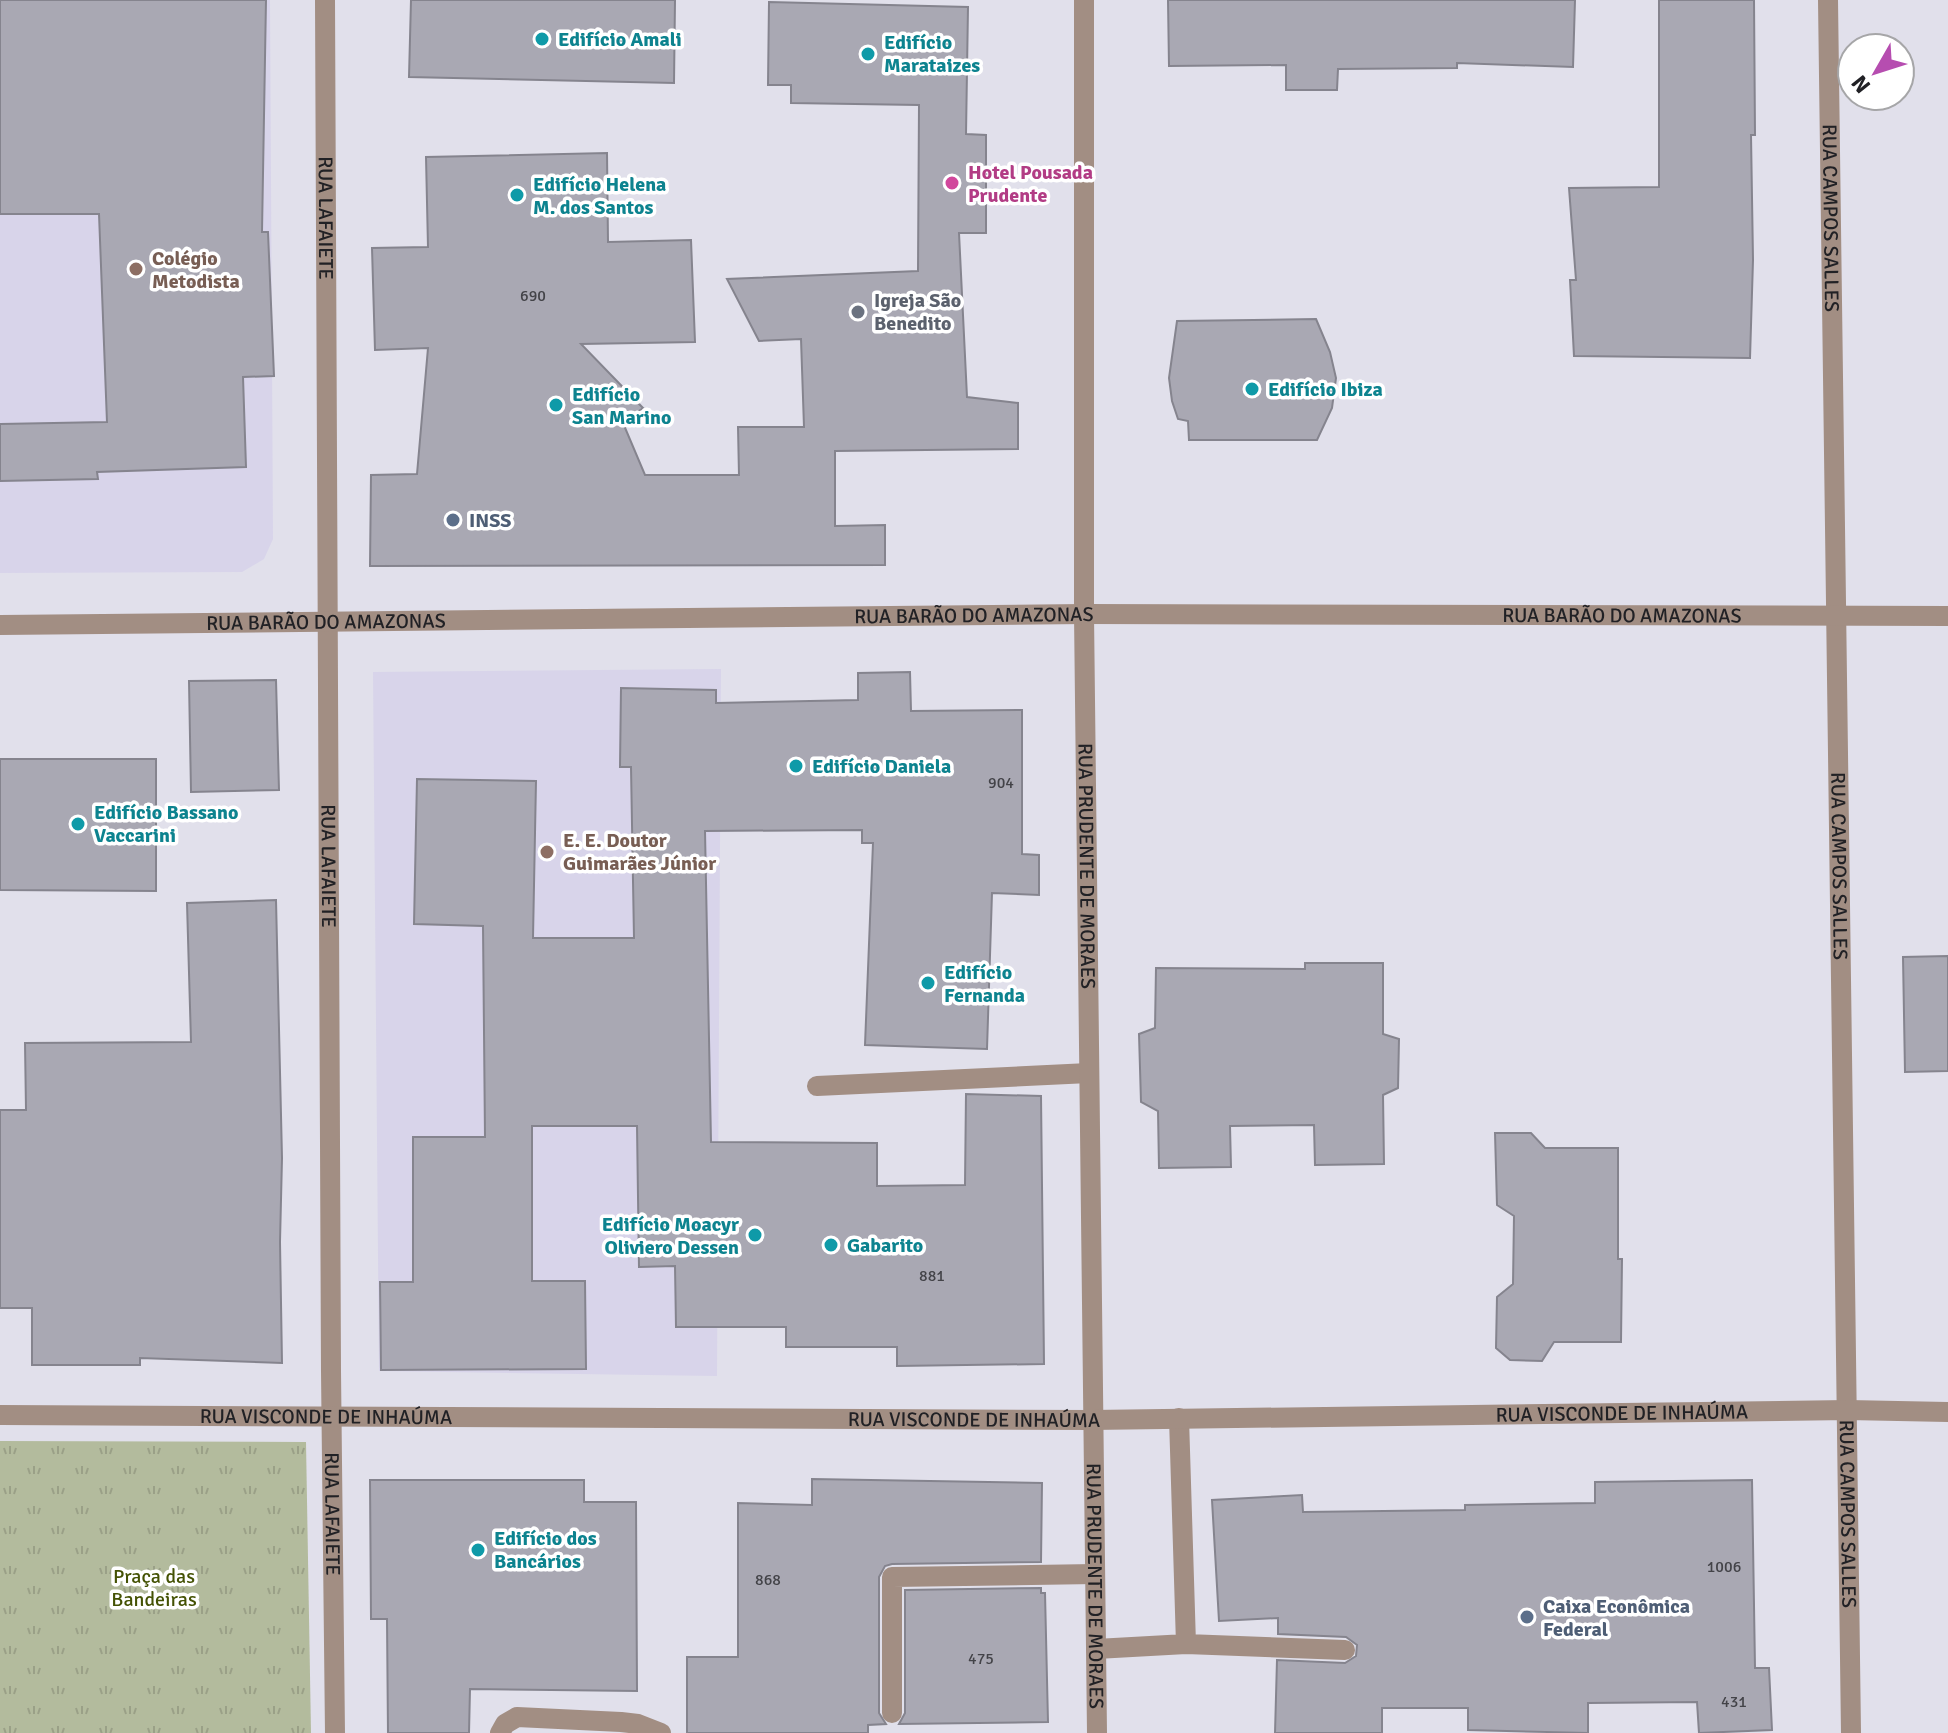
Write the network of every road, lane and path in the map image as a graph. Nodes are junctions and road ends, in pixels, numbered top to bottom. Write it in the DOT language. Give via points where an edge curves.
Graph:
graph roads {
  1 [pos="325,0"];
  2 [pos="1084,0"];
  3 [pos="1828,0"];
  4 [pos="1084,614"];
  5 [pos="1836,616"];
  6 [pos="1948,616"];
  7 [pos="329,620"];
  8 [pos="0,625"];
  9 [pos="1089,1073"];
  10 [pos="817,1086"];
  11 [pos="1848,1410"];
  12 [pos="1948,1412"];
  13 [pos="0,1415"];
  14 [pos="331,1415"];
  15 [pos="1179,1418"];
  16 [pos="1092,1420"];
  17 [pos="1095,1574"];
  18 [pos="1186,1644"];
  19 [pos="1096,1649"];
  20 [pos="1345,1650"];
  21 [pos="892,1713"];
  22 [pos="335,1733"];
  23 [pos="500,1733"];
  24 [pos="661,1733"];
  25 [pos="1097,1733"];
  26 [pos="1851,1733"];
  1 -- 7 [label="street, RUA LAFAIETE"];
  2 -- 4 [label="street, RUA PRUDENTE DE MORAES"];
  3 -- 5 [label="street, RUA CAMPOS SALLES"];
  4 -- 5 [label="street, RUA BARÃO DO AMAZONAS"];
  4 -- 7 [label="street, RUA BARÃO DO AMAZONAS"];
  4 -- 9 [label="street, RUA PRUDENTE DE MORAES"];
  5 -- 6 [label="street, RUA BARÃO DO AMAZONAS"];
  5 -- 11 [label="street, RUA CAMPOS SALLES"];
  7 -- 8 [label="street, RUA BARÃO DO AMAZONAS"];
  7 -- 14 [label="street, RUA LAFAIETE"];
  9 -- 10 [label="street"];
  9 -- 16 [label="street, RUA PRUDENTE DE MORAES"];
  11 -- 12 [label="street, RUA VISCONDE DE INHAÚMA"];
  11 -- 15 [label="street, RUA VISCONDE DE INHAÚMA"];
  11 -- 26 [label="street, RUA CAMPOS SALLES"];
  13 -- 14 [label="street, RUA VISCONDE DE INHAÚMA"];
  14 -- 16 [label="street, RUA VISCONDE DE INHAÚMA"];
  14 -- 22 [label="street, RUA LAFAIETE"];
  15 -- 16 [label="street, RUA VISCONDE DE INHAÚMA"];
  15 -- 18 [label="street"];
  16 -- 17 [label="street, RUA PRUDENTE DE MORAES"];
  17 -- 19 [label="street, RUA PRUDENTE DE MORAES"];
  17 -- 21 [label="street" via="892,1577"];
  18 -- 19 [label="street"];
  18 -- 20 [label="street"];
  19 -- 25 [label="street, RUA PRUDENTE DE MORAES"];
  23 -- 24 [label="street" via="517,1717 621,1722"];
}
